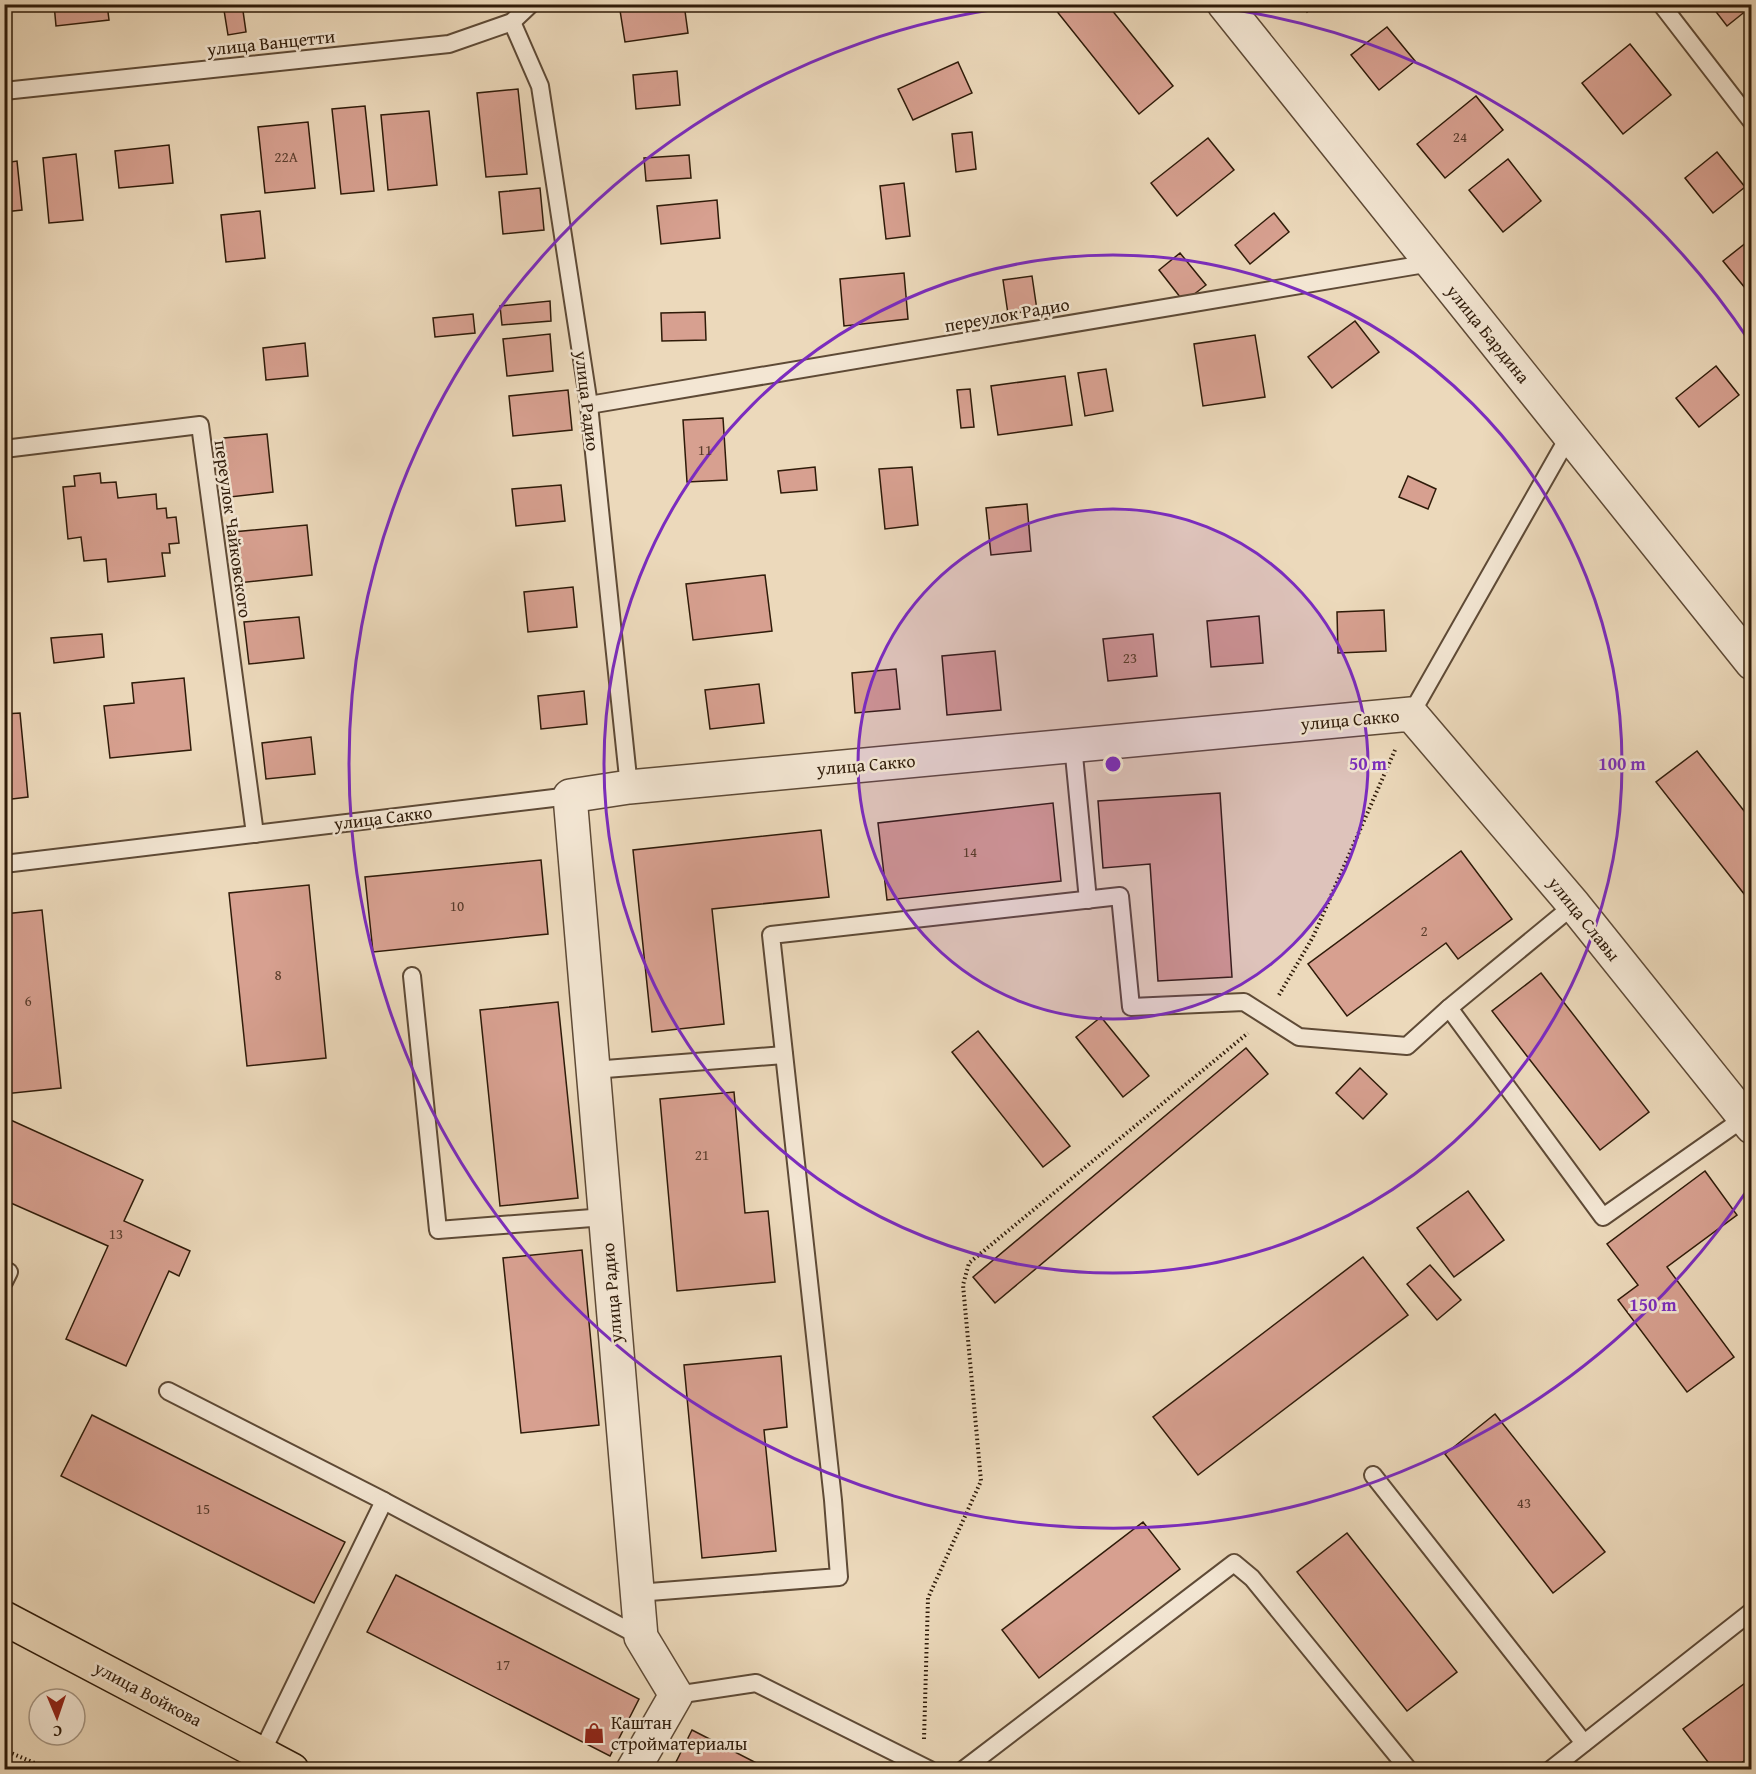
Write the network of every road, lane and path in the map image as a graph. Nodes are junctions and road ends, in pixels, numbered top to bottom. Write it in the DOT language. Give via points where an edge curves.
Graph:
graph roads {
  1 [pos="531,4"];
  2 [pos="1224,4"];
  3 [pos="1661,4"];
  4 [pos="512,22"];
  5 [pos="4,91"];
  6 [pos="1752,122"];
  7 [pos="1431,263"];
  8 [pos="589,405"];
  9 [pos="1569,436"];
  10 [pos="4,449"];
  11 [pos="1748,653"];
  12 [pos="1411,714"];
  13 [pos="1073,745"];
  14 [pos="629,787"];
  15 [pos="570,796"];
  16 [pos="255,834"];
  17 [pos="4,864"];
  18 [pos="1088,900"];
  19 [pos="1574,905"];
  20 [pos="412,976"];
  21 [pos="1449,1008"];
  22 [pos="1267,1017"];
  23 [pos="784,1055"];
  24 [pos="593,1070"];
  25 [pos="1748,1123"];
  26 [pos="605,1217"];
  27 [pos="168,1391"];
  28 [pos="1373,1475"];
  29 [pos="384,1501"];
  30 [pos="638,1593"];
  31 [pos="1752,1611"];
  32 [pos="4,1618"];
  33 [pos="641,1637"];
  34 [pos="676,1695"];
  35 [pos="1584,1743"];
  36 [pos="4,1750"];
  37 [pos="261,1754"];
  38 [pos="927,1768"];
  39 [pos="51,1770"];
  40 [pos="292,1770"];
  41 [pos="633,1770"];
  42 [pos="963,1770"];
  43 [pos="1409,1770"];
  44 [pos="1550,1770"];
  1 -- 4 [label="lane, улица Ванцетти"];
  2 -- 7 [label="street, улица Бардина"];
  3 -- 6 [label="lane"];
  4 -- 5 [label="lane, улица Ванцетти" via="449,44"];
  4 -- 8 [label="lane, улица Радио" via="540,86"];
  7 -- 8 [label="lane, переулок Радио"];
  7 -- 9 [label="street, улица Бардина"];
  8 -- 14 [label="lane, улица Радио"];
  9 -- 11 [label="street, улица Бардина"];
  9 -- 12 [label="lane, улица Сакко"];
  10 -- 16 [label="lane, переулок Чайковского" via="200,425"];
  12 -- 13 [label="street, улица Сакко"];
  12 -- 19 [label="street, улица Славы"];
  12 -- 22 [label="path" via="1313,937"];
  13 -- 14 [label="street, улица Сакко"];
  13 -- 18 [label="lane"];
  14 -- 15 [label="street, улица Сакко"];
  15 -- 16 [label="lane, улица Сакко"];
  15 -- 24 [label="street, улица Радио"];
  16 -- 17 [label="lane, улица Сакко"];
  18 -- 22 [label="lane" via="1119,896 1131,1007 1244,1002"];
  18 -- 23 [label="lane" via="771,935"];
  19 -- 21 [label="lane"];
  19 -- 25 [label="street, улица Славы"];
  20 -- 26 [label="lane" via="438,1230"];
  21 -- 22 [label="lane" via="1407,1046 1299,1037"];
  21 -- 25 [label="lane" via="1603,1217"];
  22 -- 38 [label="path" via="969,1263 963,1285 981,1480 928,1598"];
  23 -- 24 [label="lane"];
  23 -- 30 [label="lane" via="839,1577"];
  24 -- 26 [label="street, улица Радио"];
  26 -- 30 [label="street, улица Радио"];
  27 -- 29 [label="lane"];
  28 -- 35 [label="lane"];
  29 -- 33 [label="lane"];
  29 -- 37 [label="lane"];
  30 -- 33 [label="street, улица Радио"];
  31 -- 35 [label="lane"];
  32 -- 37 [label="main road, улица Войкова"];
  33 -- 34 [label="street, улица Радио"];
  34 -- 38 [label="lane" via="756,1683"];
  34 -- 41 [label="street"];
  35 -- 44 [label="lane"];
  36 -- 39 [label="path"];
  37 -- 40 [label="main road, улица Войкова"];
  42 -- 43 [label="lane" via="1234,1563 1252,1578"];
}
